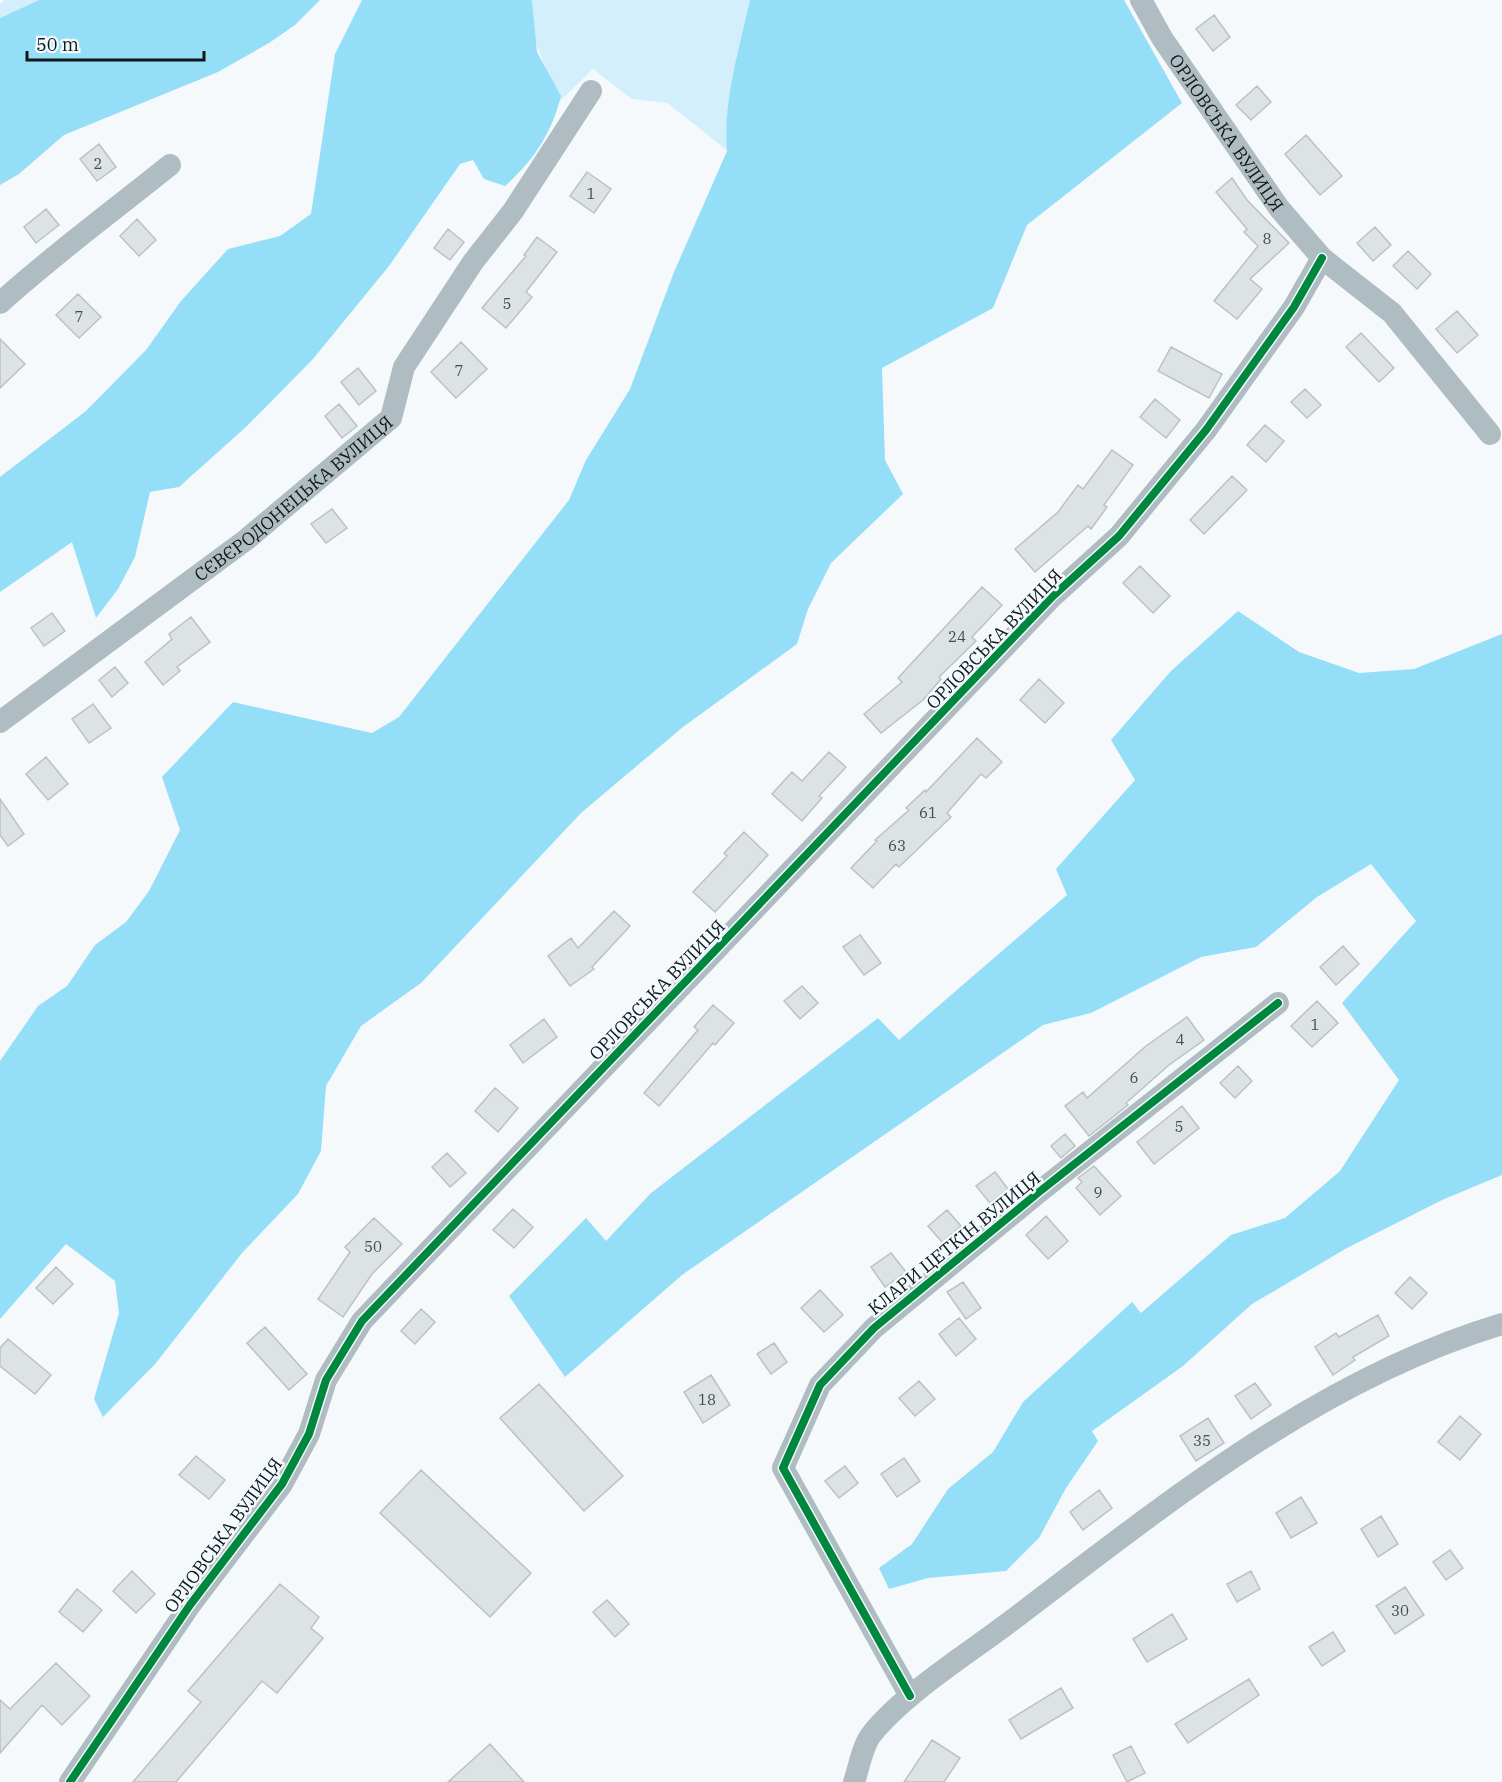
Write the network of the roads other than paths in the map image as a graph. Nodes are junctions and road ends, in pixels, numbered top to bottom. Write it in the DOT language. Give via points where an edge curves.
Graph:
graph roads {
  1 [pos="1141,0"];
  2 [pos="591,91"];
  3 [pos="170,165"];
  4 [pos="1322,258"];
  5 [pos="0,303"];
  6 [pos="1490,434"];
  7 [pos="0,722"];
  8 [pos="1278,1003"];
  9 [pos="1502,1324"];
  10 [pos="910,1696"];
  11 [pos="70,1782"];
  12 [pos="854,1782"];
  1 -- 4 [label="street, ОРЛОВСЬКА ВУЛИЦЯ" via="1214,114 1280,208"];
  2 -- 7 [label="street, СЄВЄРОДОНЕЦЬКА ВУЛИЦЯ" via="404,367 391,418 247,539"];
  3 -- 5 [label="street"];
  4 -- 6 [label="street, ОРЛОВСЬКА ВУЛИЦЯ" via="1392,313"];
  4 -- 11 [label="street, ОРЛОВСЬКА ВУЛИЦЯ" via="1294,307 1206,430 1119,536 1045,605 362,1321 326,1380 309,1434 282,1484 190,1605"];
  8 -- 10 [label="street, КЛАРИ ЦЕТКІН ВУЛИЦЯ" via="874,1328 820,1385 783,1468"];
  9 -- 10 [label="street" via="1387,1367 1275,1431"];
  10 -- 12 [label="street" via="870,1737"];
}
